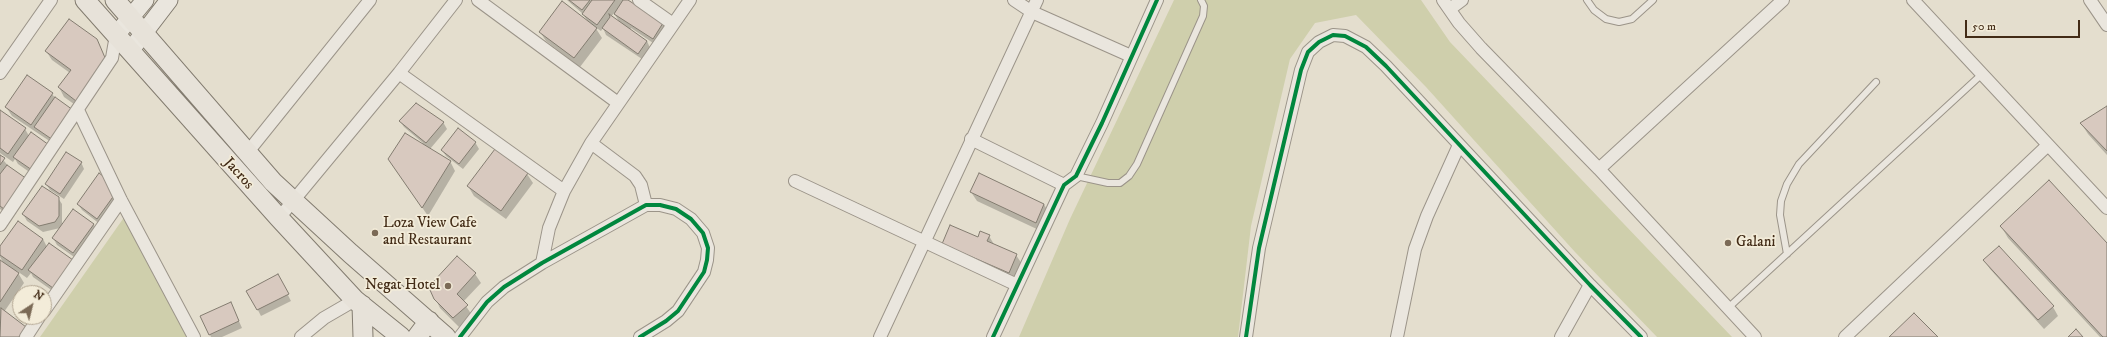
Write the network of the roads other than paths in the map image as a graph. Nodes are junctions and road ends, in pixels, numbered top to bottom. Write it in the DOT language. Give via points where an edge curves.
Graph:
graph roads {
  1 [pos="51,0"];
  2 [pos="85,0"];
  3 [pos="115,0"];
  4 [pos="145,0"];
  5 [pos="168,0"];
  6 [pos="370,0"];
  7 [pos="456,0"];
  8 [pos="478,0"];
  9 [pos="640,0"];
  10 [pos="690,0"];
  11 [pos="1014,0"];
  12 [pos="1037,0"];
  13 [pos="1157,0"];
  14 [pos="1201,0"];
  15 [pos="1462,0"];
  16 [pos="1587,0"];
  17 [pos="1653,0"];
  18 [pos="1784,0"];
  19 [pos="1913,0"];
  20 [pos="2090,0"];
  21 [pos="1446,5"];
  22 [pos="1032,12"];
  23 [pos="2103,12"];
  24 [pos="130,18"];
  25 [pos="673,24"];
  26 [pos="2107,25"];
  27 [pos="144,33"];
  28 [pos="116,35"];
  29 [pos="130,51"];
  30 [pos="5,54"];
  31 [pos="1131,56"];
  32 [pos="112,58"];
  33 [pos="0,73"];
  34 [pos="399,73"];
  35 [pos="1981,75"];
  36 [pos="1876,82"];
  37 [pos="618,103"];
  38 [pos="78,110"];
  39 [pos="971,139"];
  40 [pos="591,143"];
  41 [pos="1459,145"];
  42 [pos="2048,145"];
  43 [pos="247,153"];
  44 [pos="1599,169"];
  45 [pos="1076,176"];
  46 [pos="795,181"];
  47 [pos="1064,185"];
  48 [pos="564,191"];
  49 [pos="121,200"];
  50 [pos="294,202"];
  51 [pos="646,205"];
  52 [pos="2107,208"];
  53 [pos="279,218"];
  54 [pos="0,225"];
  55 [pos="923,242"];
  56 [pos="1787,254"];
  57 [pos="542,264"];
  58 [pos="1017,285"];
  59 [pos="1590,285"];
  60 [pos="52,299"];
  61 [pos="358,302"];
  62 [pos="1728,308"];
  63 [pos="429,321"];
  64 [pos="34,325"];
  65 [pos="26,337"];
  66 [pos="194,337"];
  67 [pos="301,337"];
  68 [pos="363,337"];
  69 [pos="401,337"];
  70 [pos="417,337"];
  71 [pos="446,337"];
  72 [pos="460,337"];
  73 [pos="640,337"];
  74 [pos="880,337"];
  75 [pos="993,337"];
  76 [pos="1246,337"];
  77 [pos="1397,337"];
  78 [pos="1561,337"];
  79 [pos="1641,337"];
  80 [pos="1755,337"];
  81 [pos="1845,337"];
  1 -- 30 [label="street"];
  2 -- 28 [label="main road, Jacros"];
  3 -- 24 [label="main road, Jacros"];
  4 -- 24 [label="main road"];
  5 -- 27 [label="main road"];
  6 -- 43 [label="street"];
  7 -- 34 [label="street"];
  8 -- 37 [label="street"];
  9 -- 25 [label="street"];
  10 -- 25 [label="street"];
  11 -- 22 [label="street"];
  12 -- 22 [label="street"];
  13 -- 31 [label="street"];
  14 -- 45 [label="lane" via="1204,6 1203,16 1137,164 1129,176 1120,183 1108,183"];
  15 -- 21 [label="street"];
  16 -- 17 [label="lane" via="1594,10 1606,19 1619,22 1632,19"];
  18 -- 44 [label="street"];
  19 -- 35 [label="street"];
  20 -- 23 [label="street"];
  21 -- 44 [label="street" via="1481,48"];
  22 -- 31 [label="street"];
  22 -- 39 [label="street"];
  23 -- 26 [label="street"];
  24 -- 27 [label="main road, Jacros"];
  24 -- 28 [label="main road"];
  25 -- 37 [label="street"];
  27 -- 29 [label="main road"];
  27 -- 43 [label="main road, Jacros"];
  28 -- 29 [label="main road, Jacros"];
  28 -- 32 [label="street"];
  29 -- 32 [label="street"];
  29 -- 53 [label="main road, Jacros"];
  30 -- 33 [label="street"];
  31 -- 45 [label="street"];
  32 -- 38 [label="street"];
  34 -- 48 [label="street"];
  34 -- 50 [label="street"];
  35 -- 42 [label="street"];
  35 -- 56 [label="lane"];
  36 -- 56 [label="lane" via="1799,164 1787,184 1781,201 1780,215"];
  37 -- 40 [label="street"];
  38 -- 49 [label="street"];
  38 -- 54 [label="street"];
  39 -- 47 [label="street"];
  39 -- 55 [label="street"];
  40 -- 48 [label="street"];
  40 -- 51 [label="street" via="635,176 641,185"];
  41 -- 59 [label="street"];
  41 -- 76 [label="street" via="1366,48 1345,36 1333,35 1319,42 1308,52 1301,70 1259,248"];
  41 -- 77 [label="street" via="1415,249"];
  42 -- 52 [label="street"];
  42 -- 81 [label="street"];
  43 -- 50 [label="main road, Jacros"];
  44 -- 62 [label="street"];
  45 -- 47 [label="street"];
  46 -- 55 [label="street"];
  47 -- 58 [label="street"];
  48 -- 57 [label="street" via="549,228"];
  49 -- 60 [label="street"];
  49 -- 66 [label="street"];
  50 -- 53 [label="street"];
  50 -- 63 [label="main road, Jacros"];
  51 -- 57 [label="street"];
  51 -- 73 [label="street" via="660,204 676,209 691,219 703,233 708,248 704,272 678,311"];
  53 -- 61 [label="main road, Jacros"];
  55 -- 58 [label="street"];
  55 -- 74 [label="street"];
  56 -- 62 [label="lane"];
  57 -- 72 [label="street" via="504,287 487,302"];
  58 -- 75 [label="street"];
  59 -- 78 [label="street"];
  59 -- 79 [label="street"];
  61 -- 67 [label="street" via="324,318"];
  61 -- 68 [label="main road"];
  61 -- 69 [label="main road, Jacros"];
  62 -- 80 [label="street"];
  63 -- 70 [label="main road"];
  63 -- 71 [label="main road, Jacros"];
  64 -- 65 [label="street"];
}
